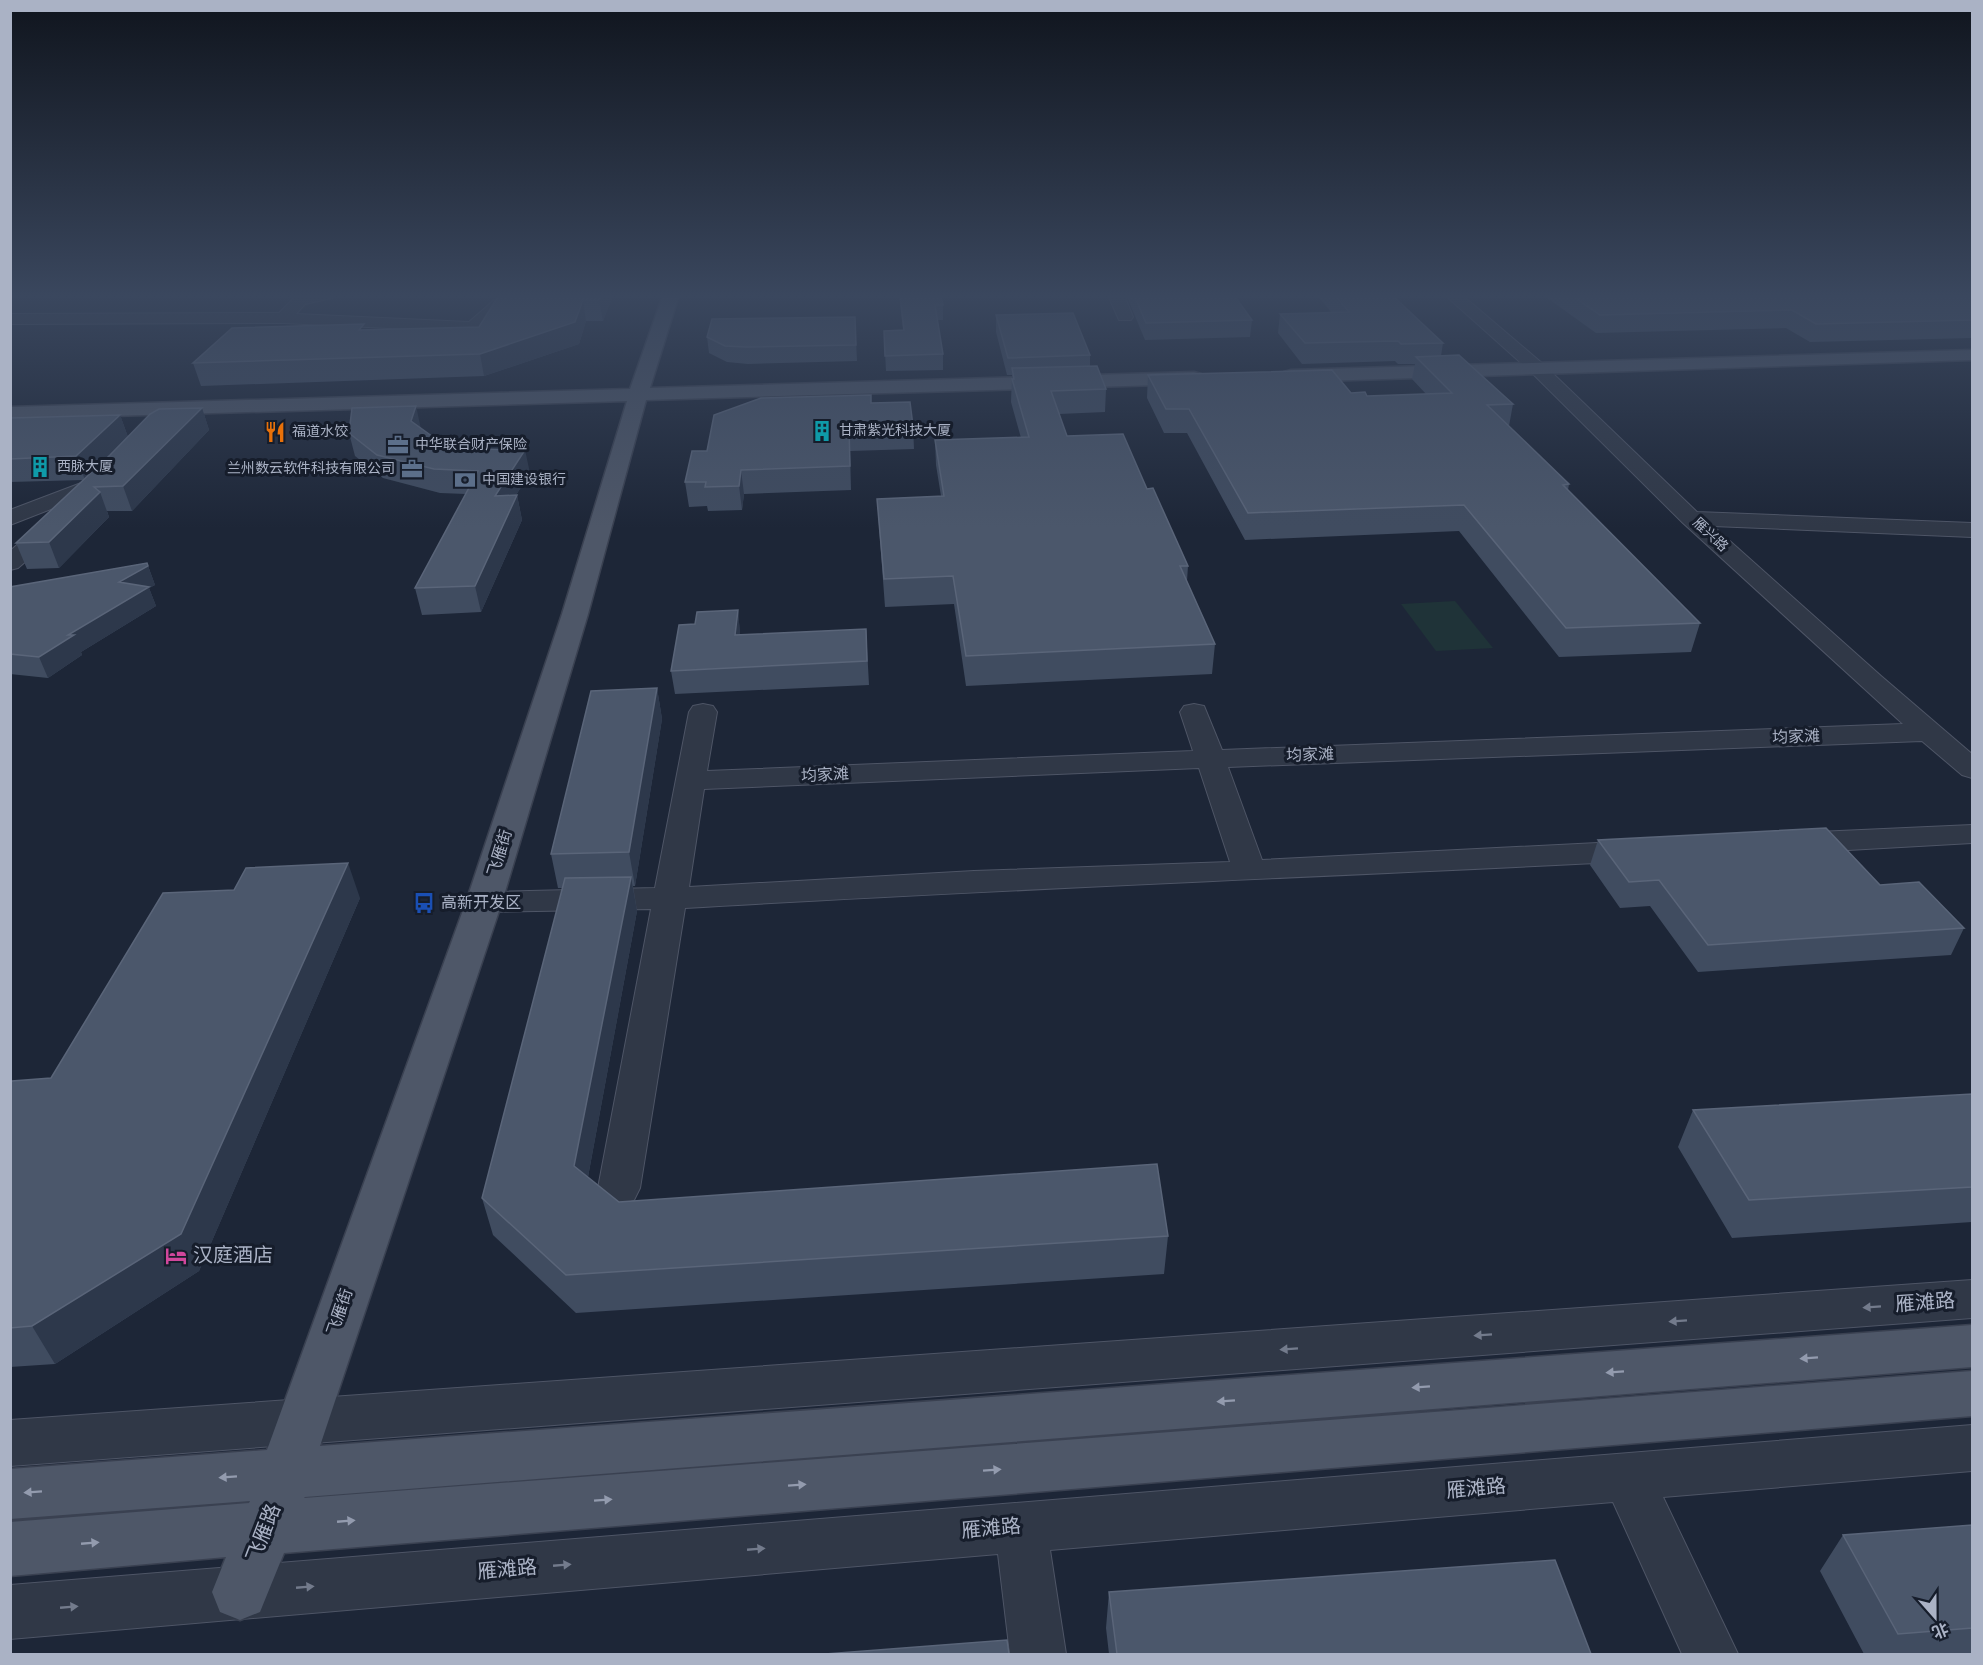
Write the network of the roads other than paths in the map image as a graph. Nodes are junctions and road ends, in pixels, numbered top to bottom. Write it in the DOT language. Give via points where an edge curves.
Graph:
graph roads {
  1 [pos="645,373"];
  2 [pos="1379,373"];
  3 [pos="1542,373"];
  4 [pos="1268,376"];
  5 [pos="1213,378"];
  6 [pos="638,395"];
  7 [pos="170,409"];
  8 [pos="10,413"];
  9 [pos="150,429"];
  10 [pos="10,518"];
  11 [pos="1691,518"];
  12 [pos="1972,530"];
  13 [pos="10,563"];
  14 [pos="703,712"];
  15 [pos="1194,712"];
  16 [pos="1929,732"];
  17 [pos="1210,759"];
  18 [pos="1972,769"];
  19 [pos="691,781"];
  20 [pos="1972,834"];
  21 [pos="1771,844"];
  22 [pos="1664,850"];
  23 [pos="1249,871"];
  24 [pos="672,898"];
  25 [pos="484,902"];
  26 [pos="619,1188"];
  27 [pos="1972,1299"];
  28 [pos="1972,1346"];
  29 [pos="1972,1394"];
  30 [pos="301,1422"];
  31 [pos="10,1443"];
  32 [pos="1972,1448"];
  33 [pos="286,1473"];
  34 [pos="1627,1477"];
  35 [pos="10,1494"];
  36 [pos="1021,1527"];
  37 [pos="267,1528"];
  38 [pos="10,1549"];
  39 [pos="240,1592"];
  40 [pos="10,1612"];
  41 [pos="1038,1654"];
  42 [pos="1710,1654"];
  1 -- 6 [label="main road, 飞雁街"];
  2 -- 4 [label="main road"];
  3 -- 11 [label="street, 雁兴路"];
  5 -- 6 [label="main road"];
  6 -- 7 [label="main road"];
  6 -- 25 [label="main road, 飞雁街" via="575,614"];
  7 -- 8 [label="main road"];
  7 -- 9 [label="street"];
  10 -- 13 [label="street" via="105,476"];
  11 -- 12 [label="street"];
  11 -- 16 [label="street, 雁兴路"];
  14 -- 19 [label="street"];
  15 -- 17 [label="street"];
  16 -- 17 [label="street, 均家滩"];
  16 -- 18 [label="street, 雁兴路"];
  17 -- 19 [label="street, 均家滩"];
  17 -- 23 [label="street"];
  19 -- 24 [label="street"];
  20 -- 21 [label="street"];
  22 -- 23 [label="street"];
  23 -- 24 [label="street"];
  24 -- 25 [label="street"];
  24 -- 26 [label="street"];
  25 -- 30 [label="main road, 飞雁街"];
  27 -- 30 [label="street, 雁滩路, one-way"];
  28 -- 33 [label="main road, one-way"];
  37 -- 29 [label="main road, one-way"];
  30 -- 31 [label="street, 雁滩路"];
  30 -- 33 [label="main road, 飞雁街"];
  32 -- 34 [label="street, 雁滩路"];
  33 -- 35 [label="main road, one-way"];
  33 -- 37 [label="main road, 飞雁路"];
  34 -- 36 [label="street, 雁滩路"];
  34 -- 42 [label="street"];
  39 -- 36 [label="street, 雁滩路, one-way"];
  36 -- 41 [label="street"];
  38 -- 37 [label="main road, one-way"];
  37 -- 39 [label="main road, 飞雁路"];
  40 -- 39 [label="street, 雁滩路, one-way"];
}
